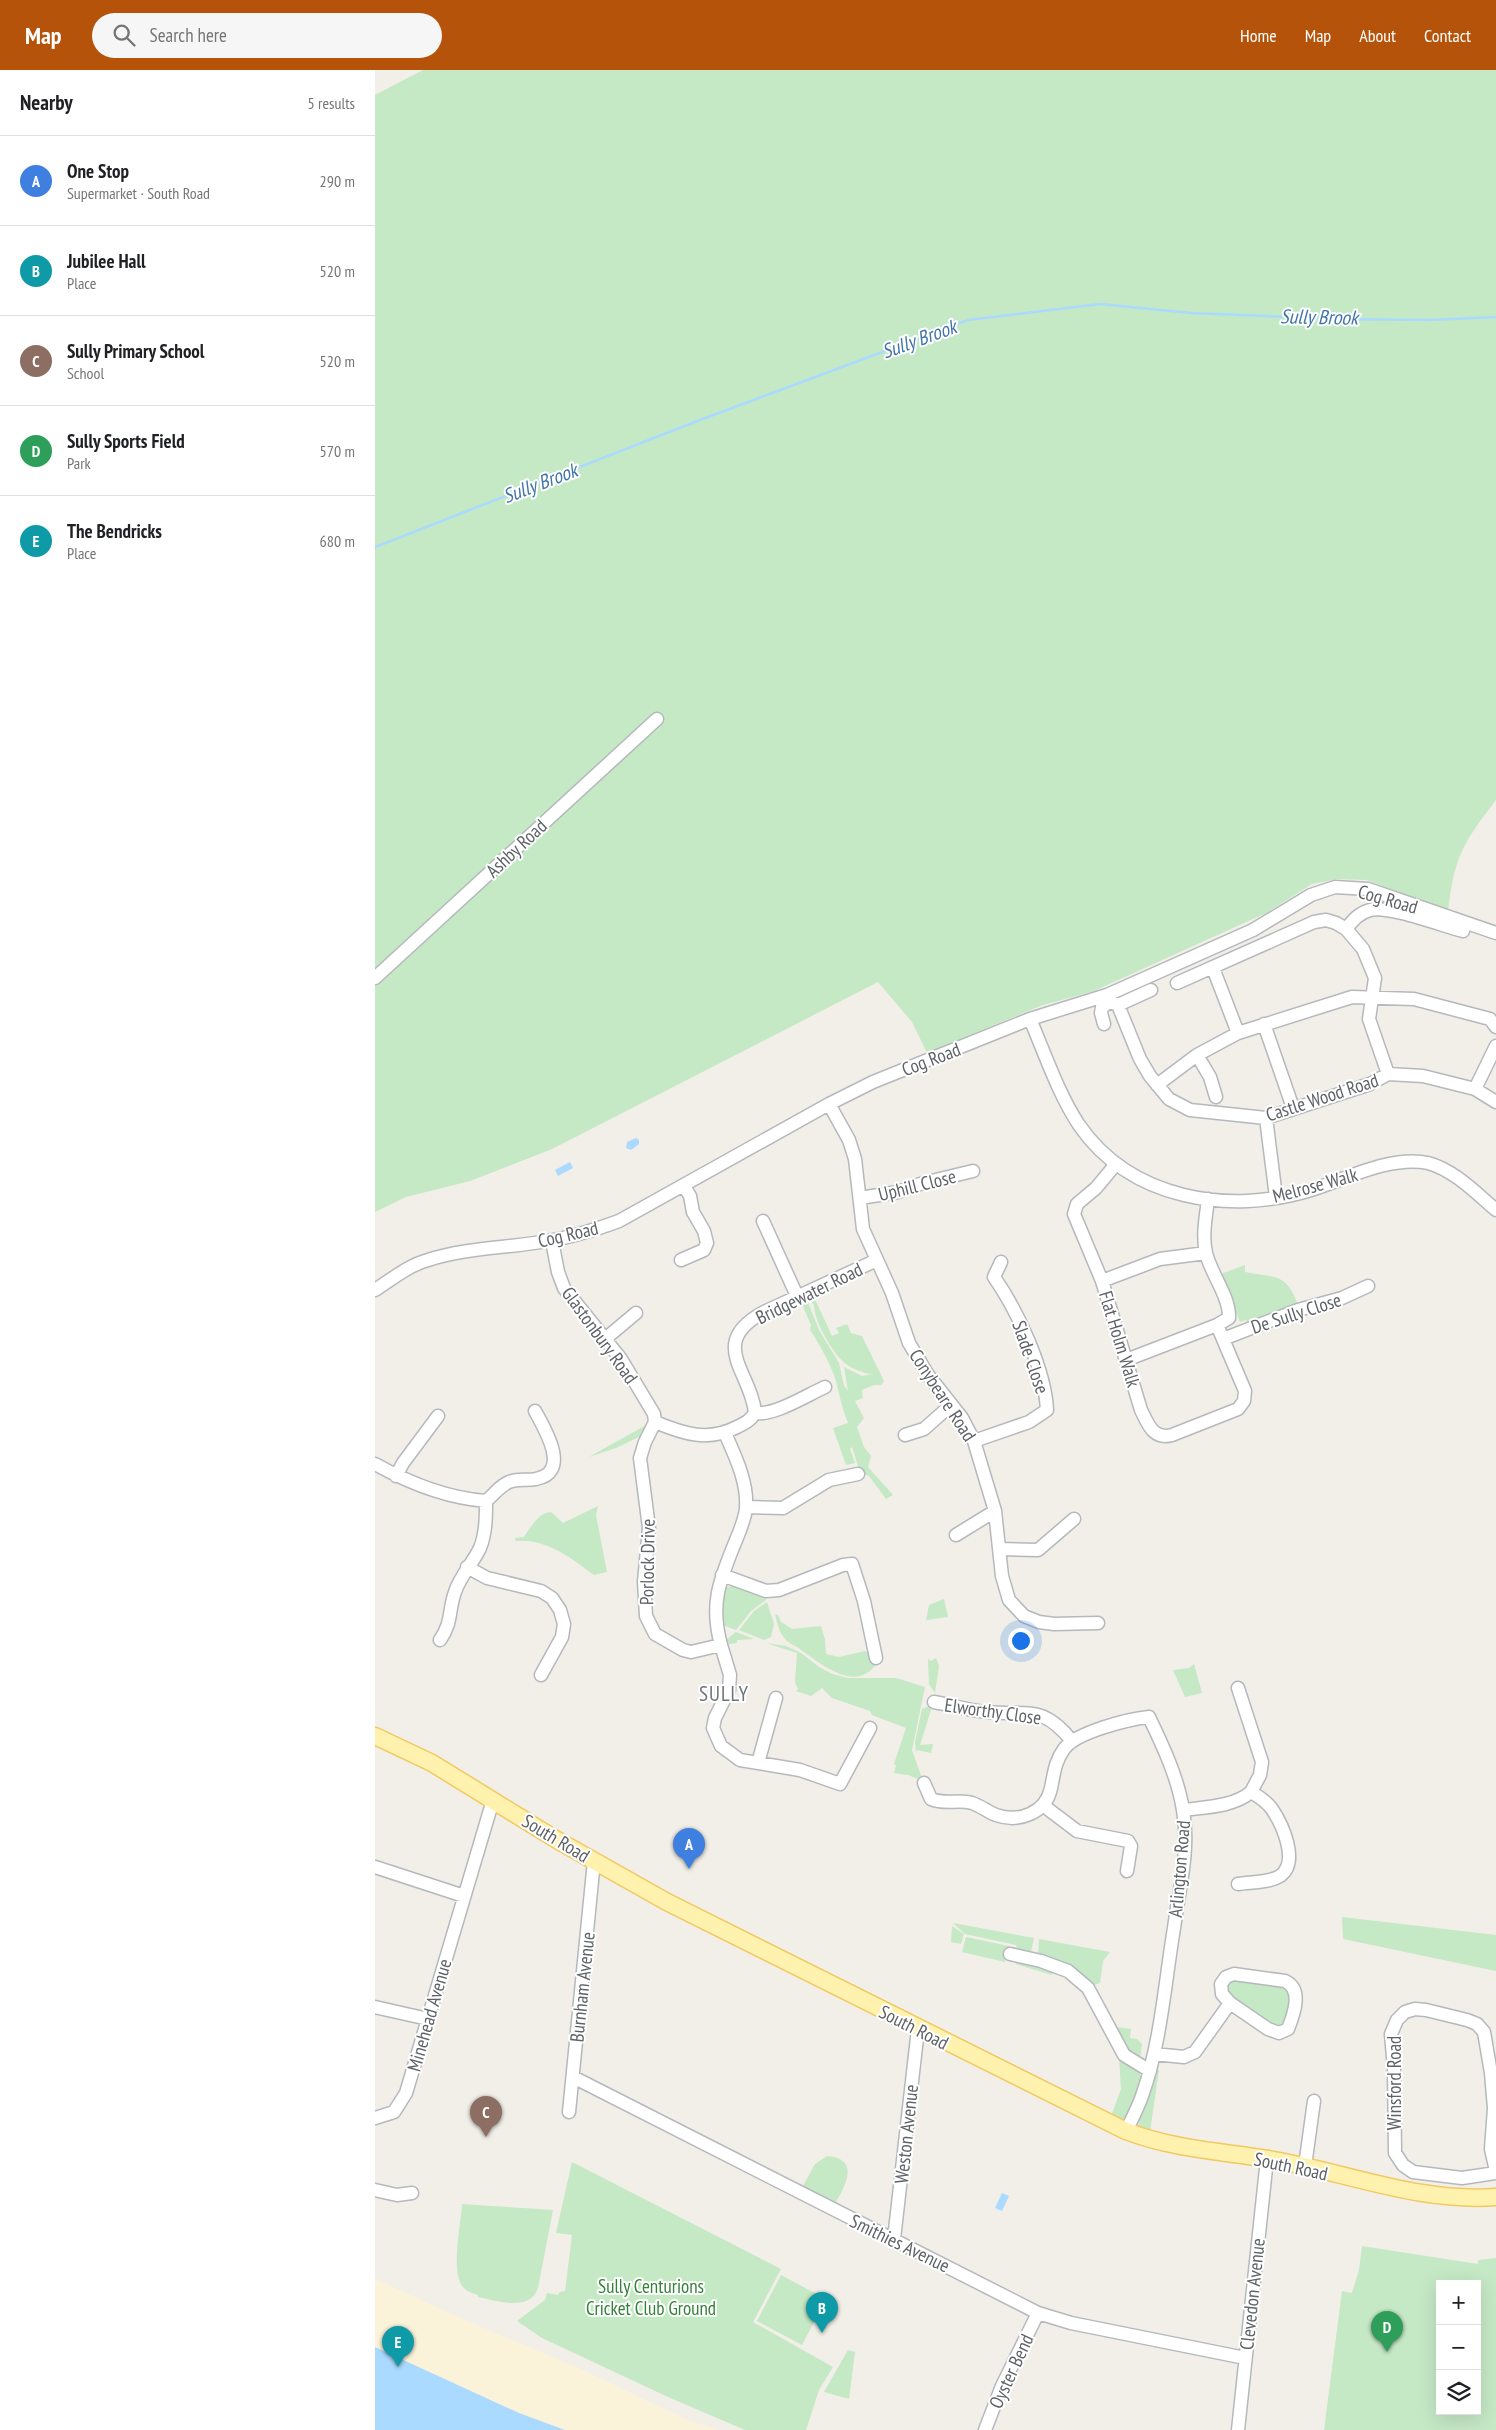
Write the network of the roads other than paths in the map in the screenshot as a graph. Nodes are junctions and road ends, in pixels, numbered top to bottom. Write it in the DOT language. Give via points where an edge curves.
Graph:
graph roads {
  1 [pos="657,719"];
  2 [pos="1346,928"];
  3 [pos="1496,933"];
  4 [pos="1496,940"];
  5 [pos="1213,968"];
  6 [pos="375,978"];
  7 [pos="1177,983"];
  8 [pos="1151,990"];
  9 [pos="1372,998"];
  10 [pos="1118,1005"];
  11 [pos="1030,1019"];
  12 [pos="1104,1024"];
  13 [pos="1264,1024"];
  14 [pos="1496,1027"];
  15 [pos="1239,1033"];
  16 [pos="1496,1046"];
  17 [pos="1197,1055"];
  18 [pos="1388,1074"];
  19 [pos="1157,1085"];
  20 [pos="1475,1089"];
  21 [pos="1216,1097"];
  22 [pos="1496,1102"];
  23 [pos="829,1104"];
  24 [pos="1293,1108"];
  25 [pos="1266,1118"];
  26 [pos="1116,1164"];
  27 [pos="973,1171"];
  28 [pos="684,1186"];
  29 [pos="860,1198"];
  30 [pos="1276,1198"];
  31 [pos="1208,1199"];
  32 [pos="1496,1210"];
  33 [pos="763,1221"];
  34 [pos="552,1240"];
  35 [pos="1206,1253"];
  36 [pos="681,1260"];
  37 [pos="877,1260"];
  38 [pos="1001,1262"];
  39 [pos="1103,1281"];
  40 [pos="1368,1286"];
  41 [pos="375,1290"];
  42 [pos="797,1296"];
  43 [pos="637,1313"];
  44 [pos="1217,1325"];
  45 [pos="605,1339"];
  46 [pos="1223,1339"];
  47 [pos="1126,1360"];
  48 [pos="825,1387"];
  49 [pos="951,1405"];
  50 [pos="535,1411"];
  51 [pos="755,1413"];
  52 [pos="438,1416"];
  53 [pos="655,1422"];
  54 [pos="725,1433"];
  55 [pos="905,1435"];
  56 [pos="974,1441"];
  57 [pos="375,1464"];
  58 [pos="858,1474"];
  59 [pos="396,1476"];
  60 [pos="486,1501"];
  61 [pos="746,1507"];
  62 [pos="995,1511"];
  63 [pos="1074,1519"];
  64 [pos="956,1535"];
  65 [pos="1001,1549"];
  66 [pos="467,1567"];
  67 [pos="722,1575"];
  68 [pos="1098,1623"];
  69 [pos="440,1640"];
  70 [pos="721,1645"];
  71 [pos="876,1658"];
  72 [pos="541,1675"];
  73 [pos="1238,1688"];
  74 [pos="776,1698"];
  75 [pos="934,1702"];
  76 [pos="870,1728"];
  77 [pos="375,1736"];
  78 [pos="1072,1741"];
  79 [pos="758,1763"];
  80 [pos="924,1783"];
  81 [pos="1251,1792"];
  82 [pos="493,1800"];
  83 [pos="1044,1806"];
  84 [pos="1183,1810"];
  85 [pos="594,1861"];
  86 [pos="375,1868"];
  87 [pos="1127,1871"];
  88 [pos="1238,1884"];
  89 [pos="464,1896"];
  90 [pos="1010,1954"];
  91 [pos="1229,2003"];
  92 [pos="375,2008"];
  93 [pos="428,2020"];
  94 [pos="918,2029"];
  95 [pos="1154,2054"];
  96 [pos="1150,2071"];
  97 [pos="573,2076"];
  98 [pos="1314,2101"];
  99 [pos="569,2112"];
  100 [pos="375,2118"];
  101 [pos="1126,2131"];
  102 [pos="1267,2159"];
  103 [pos="1305,2166"];
  104 [pos="1496,2172"];
  105 [pos="375,2190"];
  106 [pos="412,2192"];
  107 [pos="1496,2197"];
  108 [pos="895,2239"];
  109 [pos="1038,2312"];
  110 [pos="1245,2358"];
  111 [pos="985,2430"];
  112 [pos="1238,2430"];
  1 -- 6 [label="street, Ashby Road"];
  2 -- 4 [label="street" via="1362,913 1371,909 1385,910"];
  2 -- 5 [label="street" via="1326,920 1314,922"];
  2 -- 9 [label="street" via="1363,949 1375,978"];
  3 -- 11 [label="street, Cog Road" via="1368,889 1335,887 1311,895 1253,930 1107,995"];
  5 -- 7 [label="street"];
  5 -- 15 [label="street"];
  8 -- 10 [label="street"];
  9 -- 13 [label="street" via="1352,997"];
  9 -- 14 [label="street" via="1414,999 1490,1020"];
  9 -- 18 [label="street" via="1369,1018"];
  10 -- 12 [label="street" via="1110,1002 1102,1007"];
  10 -- 19 [label="street, Castle Wood Road" via="1140,1059"];
  11 -- 23 [label="street, Cog Road" via="873,1082"];
  11 -- 26 [label="street, Melrose Walk" via="1071,1112 1088,1136"];
  13 -- 15 [label="street"];
  13 -- 24 [label="street"];
  15 -- 17 [label="street"];
  16 -- 20 [label="street"];
  17 -- 19 [label="street"];
  17 -- 21 [label="street" via="1210,1076"];
  18 -- 20 [label="street, Castle Wood Road" via="1423,1076"];
  18 -- 24 [label="street, Castle Wood Road" via="1370,1084"];
  19 -- 25 [label="street, Castle Wood Road" via="1169,1099 1189,1110"];
  20 -- 22 [label="street, Castle Wood Road"];
  23 -- 28 [label="street, Cog Road"];
  23 -- 29 [label="street, Conybeare Road" via="849,1140"];
  24 -- 25 [label="street, Castle Wood Road"];
  25 -- 30 [label="street"];
  26 -- 31 [label="street, Melrose Walk" via="1160,1188"];
  26 -- 39 [label="street, Flat Holm Walk" via="1074,1210"];
  27 -- 29 [label="street, Uphill Close" via="923,1182 898,1192"];
  28 -- 34 [label="street, Cog Road" via="619,1221 587,1233"];
  28 -- 36 [label="street" via="707,1243 704,1250"];
  29 -- 37 [label="street, Conybeare Road" via="863,1229"];
  30 -- 31 [label="street, Melrose Walk"];
  30 -- 32 [label="street, Melrose Walk" via="1410,1161 1430,1164 1449,1172"];
  31 -- 35 [label="street" via="1204,1234"];
  33 -- 42 [label="street"];
  34 -- 41 [label="street, Cog Road" via="427,1260"];
  34 -- 45 [label="street, Glastonbury Road" via="564,1288"];
  35 -- 39 [label="street" via="1159,1260"];
  35 -- 44 [label="street" via="1229,1310 1229,1318"];
  37 -- 42 [label="street, Bridgewater Road"];
  37 -- 49 [label="street, Conybeare Road" via="909,1343"];
  38 -- 56 [label="street, Slade Close" via="994,1277 1016,1312 1042,1382 1047,1410 1029,1422"];
  39 -- 47 [label="street, Flat Holm Walk"];
  40 -- 46 [label="street, De Sully Close"];
  42 -- 51 [label="street, Bridgewater Road" via="751,1319 742,1328 736,1342 738,1366"];
  43 -- 45 [label="street"];
  44 -- 46 [label="street"];
  44 -- 47 [label="street"];
  45 -- 53 [label="street, Glastonbury Road" via="621,1359 654,1414"];
  46 -- 47 [label="street, Flat Holm Walk" via="1245,1391 1244,1401 1238,1409 1172,1435 1159,1435 1150,1428"];
  48 -- 51 [label="street" via="773,1411"];
  49 -- 55 [label="street" via="924,1429"];
  49 -- 56 [label="street, Conybeare Road" via="963,1418"];
  50 -- 60 [label="street" via="554,1450 550,1470 535,1480 510,1481"];
  51 -- 54 [label="street" via="751,1420"];
  52 -- 59 [label="street"];
  53 -- 54 [label="street" via="683,1434 711,1436"];
  53 -- 70 [label="street, Porlock Drive" via="642,1450 640,1468 649,1528 646,1616 655,1634 683,1650 691,1652"];
  54 -- 61 [label="street" via="740,1471"];
  56 -- 62 [label="street, Conybeare Road"];
  57 -- 59 [label="street"];
  58 -- 61 [label="street" via="829,1480 783,1508"];
  59 -- 60 [label="street" via="440,1493"];
  60 -- 66 [label="street" via="484,1532 479,1549"];
  61 -- 67 [label="street"];
  62 -- 64 [label="street"];
  62 -- 65 [label="street, Conybeare Road"];
  63 -- 65 [label="street" via="1037,1550"];
  65 -- 68 [label="street, Conybeare Road" via="1005,1592 1015,1609 1024,1616 1054,1624"];
  66 -- 69 [label="street" via="454,1595 451,1621"];
  66 -- 72 [label="street" via="487,1578 541,1591 552,1598 565,1624 562,1637"];
  67 -- 70 [label="street" via="715,1613"];
  67 -- 71 [label="street" via="759,1589 779,1590 852,1564"];
  70 -- 79 [label="street" via="729,1683 726,1698 715,1718 715,1737 729,1754"];
  73 -- 81 [label="street" via="1262,1762 1260,1775"];
  74 -- 79 [label="street"];
  75 -- 78 [label="street, Elworthy Close" via="988,1712 1033,1713 1059,1724"];
  76 -- 79 [label="street" via="840,1784 799,1770"];
  77 -- 82 [label="main road, South Road" via="432,1763"];
  78 -- 83 [label="street" via="1060,1754 1051,1792"];
  78 -- 84 [label="street, Arlington Road" via="1133,1719 1149,1718 1163,1746"];
  80 -- 83 [label="street" via="931,1799 940,1803 970,1802 996,1815 1030,1814"];
  81 -- 84 [label="street" via="1233,1802"];
  81 -- 88 [label="street" via="1271,1808 1281,1826 1288,1849 1287,1866 1275,1878"];
  82 -- 85 [label="main road, South Road"];
  82 -- 89 [label="street, Minehead Avenue"];
  83 -- 87 [label="street" via="1077,1831 1128,1841 1131,1846"];
  84 -- 95 [label="street, Arlington Road" via="1183,1860"];
  85 -- 94 [label="main road, South Road" via="667,1902"];
  85 -- 97 [label="street, Burnham Avenue"];
  86 -- 89 [label="street"];
  89 -- 93 [label="street, Minehead Avenue"];
  90 -- 96 [label="street" via="1068,1971 1088,1988 1124,2055"];
  91 -- 91 [label="street" via="1222,1994 1221,1984 1234,1974 1285,1981 1296,1991 1288,2029 1279,2033"];
  91 -- 95 [label="street" via="1195,2052 1184,2057"];
  92 -- 93 [label="street"];
  93 -- 100 [label="street, Minehead Avenue" via="400,2106 394,2112"];
  94 -- 101 [label="main road, South Road"];
  94 -- 108 [label="street, Weston Avenue"];
  95 -- 96 [label="street, Arlington Road"];
  96 -- 101 [label="street, Arlington Road"];
  97 -- 99 [label="street, Burnham Avenue"];
  97 -- 108 [label="street, Smithies Avenue"];
  98 -- 103 [label="street"];
  101 -- 102 [label="main road, South Road" via="1166,2144"];
  102 -- 103 [label="main road, South Road"];
  102 -- 110 [label="street, Clevedon Avenue"];
  103 -- 107 [label="main road, South Road" via="1402,2191 1455,2198"];
  104 -- 104 [label="street, Winsford Road" via="1462,2178 1413,2172 1395,2154 1391,2034 1405,2012 1426,2010 1467,2020 1484,2032 1491,2073 1494,2108 1491,2149"];
  105 -- 106 [label="street" via="397,2195"];
  108 -- 109 [label="street, Smithies Avenue"];
  109 -- 110 [label="street, Smithies Avenue" via="1071,2323"];
  109 -- 111 [label="street, Oyster Bend" via="1002,2386"];
  110 -- 112 [label="street, Clevedon Avenue"];
}
